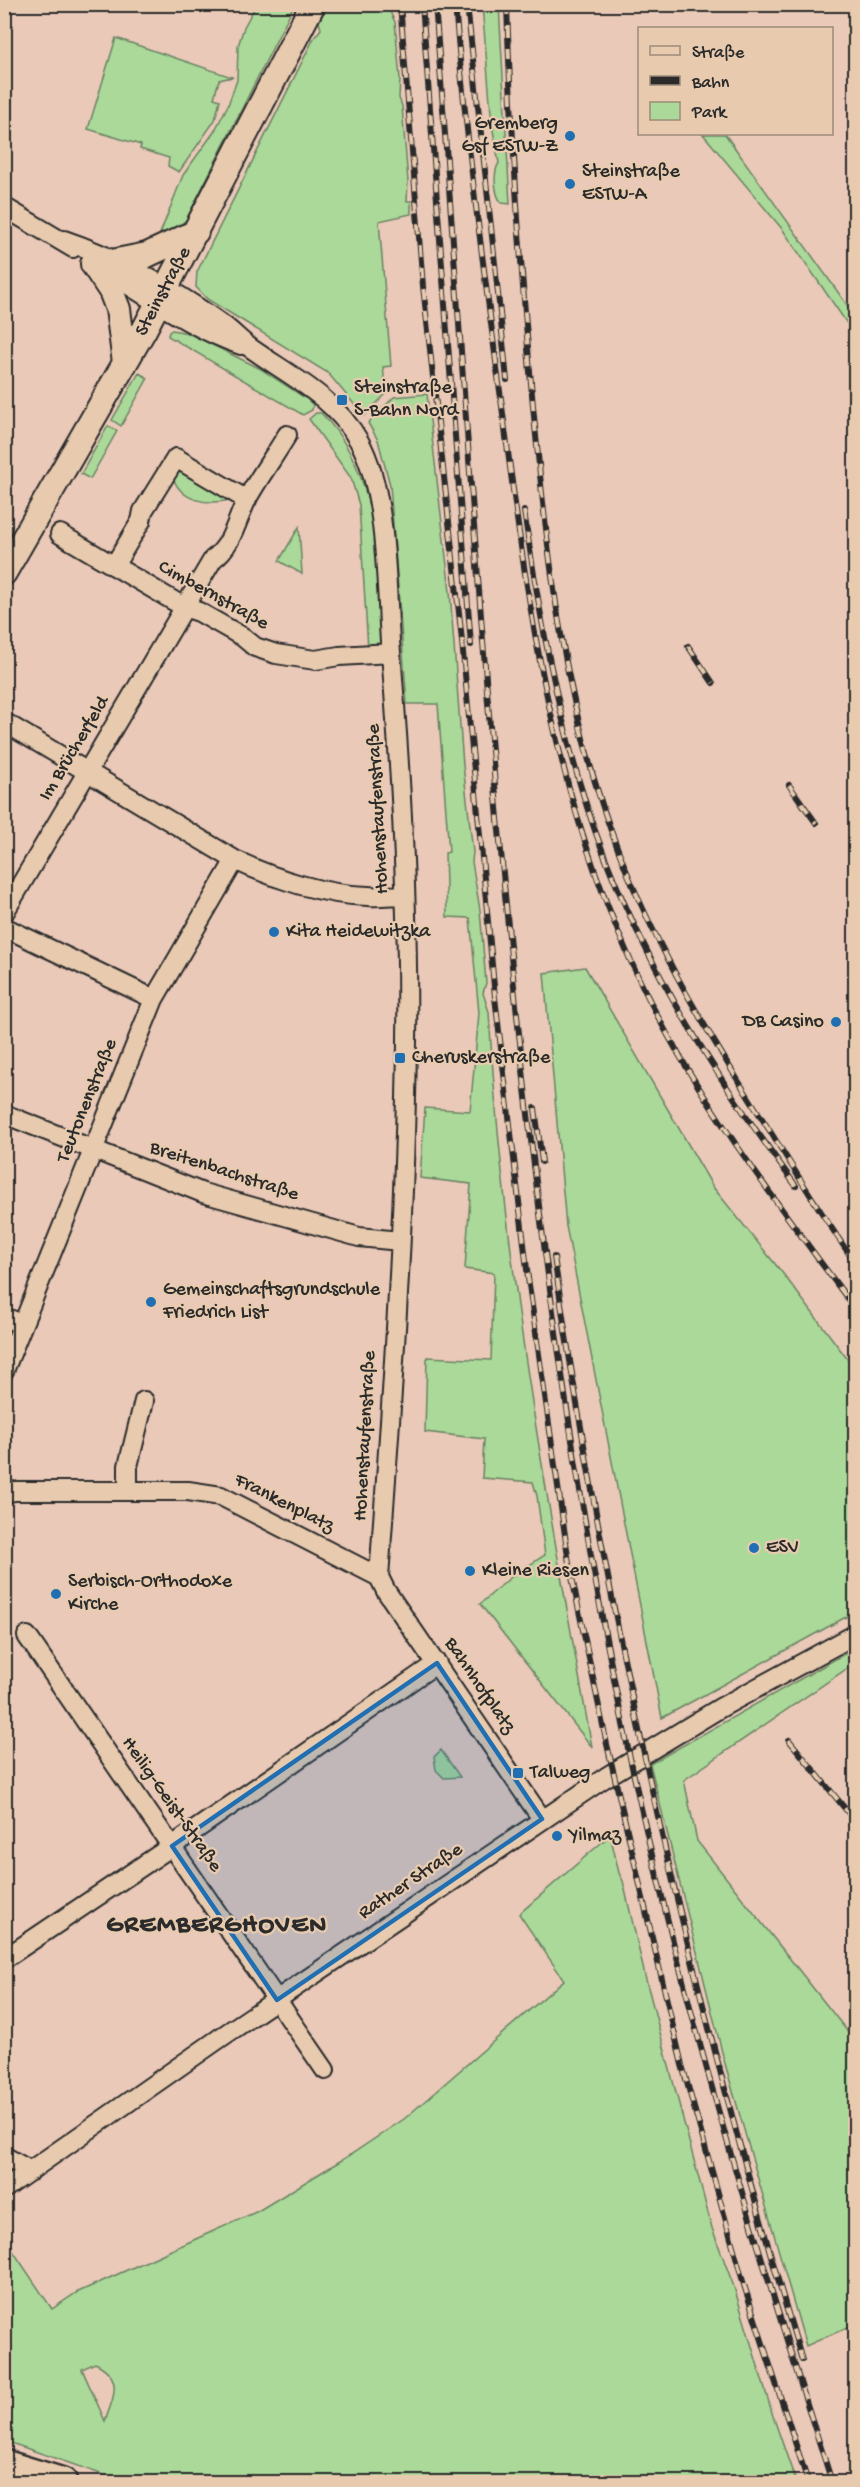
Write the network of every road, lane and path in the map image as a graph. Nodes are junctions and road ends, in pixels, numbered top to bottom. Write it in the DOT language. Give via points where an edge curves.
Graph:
graph roads {
  1 [pos="313,4"];
  2 [pos="4,207"];
  3 [pos="196,232"];
  4 [pos="105,262"];
  5 [pos="162,296"];
  6 [pos="125,363"];
  7 [pos="286,435"];
  8 [pos="247,500"];
  9 [pos="60,534"];
  10 [pos="114,566"];
  11 [pos="4,573"];
  12 [pos="184,608"];
  13 [pos="391,653"];
  14 [pos="4,722"];
  15 [pos="88,771"];
  16 [pos="236,860"];
  17 [pos="405,895"];
  18 [pos="4,913"];
  19 [pos="4,927"];
  20 [pos="154,999"];
  21 [pos="4,1114"];
  22 [pos="93,1148"];
  23 [pos="400,1241"];
  24 [pos="4,1317"];
  25 [pos="22,1324"];
  26 [pos="4,1371"];
  27 [pos="144,1401"];
  28 [pos="128,1491"];
  29 [pos="4,1493"];
  30 [pos="379,1577"];
  31 [pos="855,1634"];
  32 [pos="27,1636"];
  33 [pos="436,1663"];
  34 [pos="542,1819"];
  35 [pos="172,1846"];
  36 [pos="4,1959"];
  37 [pos="277,2000"];
  38 [pos="325,2070"];
  39 [pos="4,2156"];
  40 [pos="31,2171"];
  41 [pos="4,2188"];
  42 [pos="4,2464"];
  43 [pos="63,2482"];
  1 -- 3 [label="main road, Steinstraße"];
  2 -- 4 [label="street, Hohenstaufenstraße" via="63,240 98,252"];
  3 -- 4 [label="main road" via="147,255"];
  3 -- 5 [label="main road, Steinstraße"];
  4 -- 5 [label="street, Hohenstaufenstraße"];
  4 -- 6 [label="main road" via="118,309"];
  5 -- 6 [label="main road, Steinstraße"];
  5 -- 13 [label="street, Hohenstaufenstraße" via="225,326 249,347 314,388 353,431 374,477"];
  6 -- 11 [label="main road, Steinstraße"];
  7 -- 8 [label="street, Im Brücherfeld"];
  8 -- 10 [label="street" via="176,458"];
  8 -- 12 [label="street, Im Brücherfeld" via="237,525"];
  9 -- 10 [label="street, Cimbernstraße"];
  10 -- 12 [label="street, Cimbernstraße"];
  12 -- 13 [label="street, Cimbernstraße" via="200,612 255,647 276,654 315,660"];
  12 -- 15 [label="street, Im Brücherfeld"];
  13 -- 17 [label="street, Hohenstaufenstraße" via="399,736"];
  14 -- 15 [label="street"];
  15 -- 16 [label="street"];
  15 -- 18 [label="street, Im Brücherfeld"];
  16 -- 17 [label="street" via="267,875 329,891"];
  16 -- 20 [label="street, Teutonenstraße"];
  17 -- 23 [label="street, Hohenstaufenstraße" via="407,1038"];
  19 -- 20 [label="street"];
  20 -- 22 [label="street, Teutonenstraße"];
  21 -- 22 [label="street, Breitenbachstraße"];
  22 -- 23 [label="street, Breitenbachstraße" via="203,1193 359,1237"];
  22 -- 25 [label="street, Teutonenstraße"];
  23 -- 30 [label="street, Hohenstaufenstraße"];
  24 -- 25 [label="street"];
  25 -- 26 [label="street, Teutonenstraße"];
  27 -- 28 [label="street" via="128,1466"];
  28 -- 29 [label="street, Frankenplatz"];
  28 -- 30 [label="street, Frankenplatz" via="188,1491 222,1496"];
  30 -- 33 [label="street, Bahnhofplatz"];
  31 -- 34 [label="street, Rather Straße" via="606,1776"];
  32 -- 35 [label="street, Heilig-Geist-Straße"];
  33 -- 34 [label="street, Bahnhofplatz"];
  33 -- 35 [label="street"];
  34 -- 37 [label="street, Rather Straße"];
  35 -- 36 [label="street"];
  35 -- 37 [label="street, Heilig-Geist-Straße"];
  37 -- 38 [label="street, Heilig-Geist-Straße"];
  37 -- 40 [label="street, Rather Straße"];
  39 -- 40 [label="street"];
  40 -- 41 [label="street, Rather Straße"];
  42 -- 43 [label="highway"];
}
